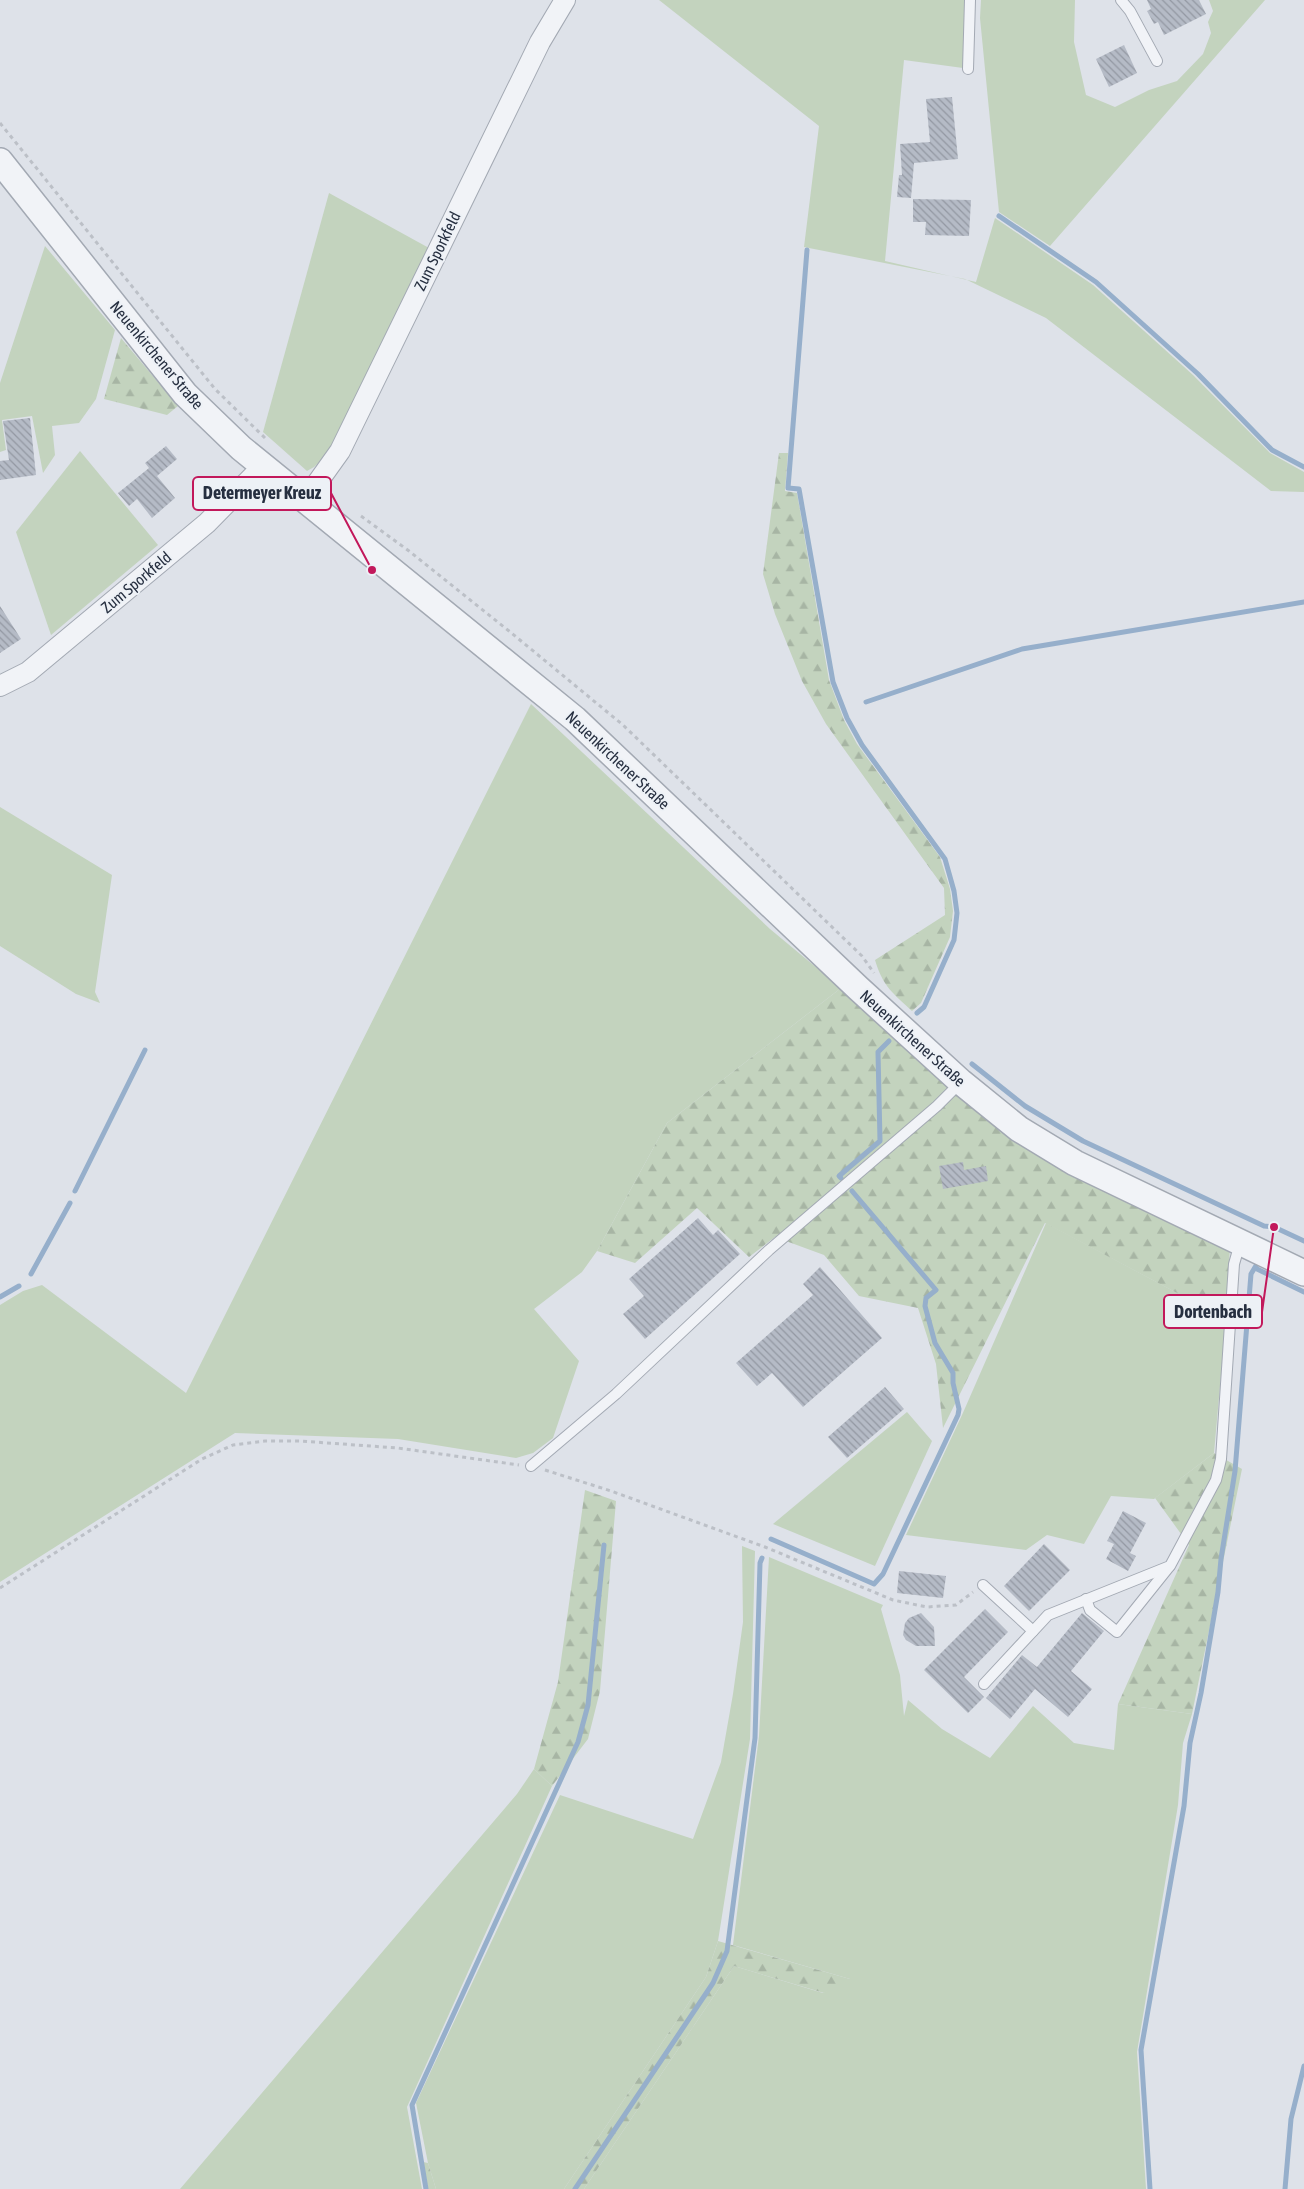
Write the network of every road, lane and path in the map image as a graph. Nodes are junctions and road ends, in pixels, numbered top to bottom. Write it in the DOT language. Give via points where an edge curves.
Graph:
graph roads {
  1 [pos="565,0"];
  2 [pos="970,0"];
  3 [pos="1121,0"];
  4 [pos="1157,61"];
  5 [pos="968,69"];
  6 [pos="0,123"];
  7 [pos="0,161"];
  8 [pos="269,442"];
  9 [pos="263,466"];
  10 [pos="305,500"];
  11 [pos="355,512"];
  12 [pos="0,686"];
  13 [pos="876,978"];
  14 [pos="961,1082"];
  15 [pos="1240,1242"];
  16 [pos="1304,1273"];
  17 [pos="531,1466"];
  18 [pos="1170,1566"];
  19 [pos="983,1585"];
  20 [pos="0,1588"];
  21 [pos="1086,1599"];
  22 [pos="1033,1631"];
  23 [pos="984,1684"];
  1 -- 10 [label="street, Zum Sporkfeld" via="535,51 340,452"];
  2 -- 5 [label="lane"];
  3 -- 4 [label="lane"];
  6 -- 8 [label="path" via="214,389"];
  7 -- 9 [label="street, Neuenkirchener Straße" via="185,394"];
  9 -- 10 [label="street, Neuenkirchener Straße"];
  9 -- 12 [label="street, Zum Sporkfeld" via="207,523 28,672"];
  10 -- 14 [label="street, Neuenkirchener Straße" via="575,719"];
  11 -- 13 [label="path" via="510,630 623,725 862,956"];
  14 -- 15 [label="street, Neuenkirchener Straße" via="1019,1129 1075,1163"];
  14 -- 17 [label="lane" via="769,1250 616,1394"];
  15 -- 16 [label="street, Neuenkirchener Straße"];
  15 -- 18 [label="lane" via="1234,1264 1221,1459 1216,1480"];
  17 -- 19 [label="path" via="611,1491 765,1547 894,1600 927,1607 956,1604"];
  17 -- 20 [label="path" via="388,1447 300,1441 233,1445 202,1459"];
  18 -- 21 [label="lane"];
  18 -- 21 [label="lane" via="1117,1632 1090,1610"];
  19 -- 22 [label="lane"];
  21 -- 22 [label="lane" via="1048,1615"];
  22 -- 23 [label="lane"];
}
